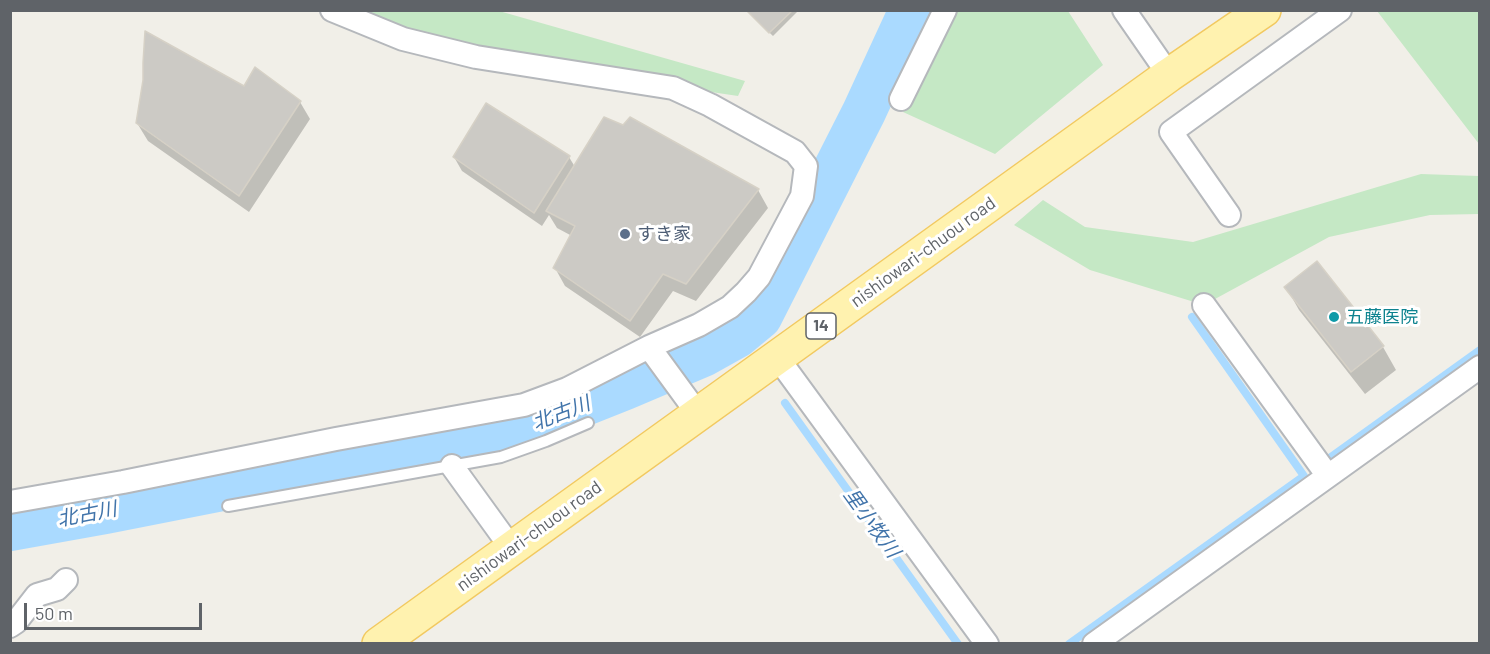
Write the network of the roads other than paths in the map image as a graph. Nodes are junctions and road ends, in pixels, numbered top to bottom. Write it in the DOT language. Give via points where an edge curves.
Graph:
graph roads {
  1 [pos="332,10"];
  2 [pos="945,10"];
  3 [pos="1124,10"];
  4 [pos="1264,10"];
  5 [pos="1340,10"];
  6 [pos="1169,75"];
  7 [pos="901,99"];
  8 [pos="1229,215"];
  9 [pos="1204,305"];
  10 [pos="652,352"];
  11 [pos="777,357"];
  12 [pos="1479,367"];
  13 [pos="689,403"];
  14 [pos="588,423"];
  15 [pos="452,466"];
  16 [pos="1328,477"];
  17 [pos="10,502"];
  18 [pos="228,506"];
  19 [pos="512,549"];
  20 [pos="66,580"];
  21 [pos="10,626"];
  22 [pos="379,644"];
  23 [pos="987,644"];
  24 [pos="1094,644"];
  1 -- 10 [label="street" via="403,39 476,57 673,87 795,152 806,166 802,196 759,277 730,307"];
  2 -- 7 [label="street"];
  3 -- 6 [label="street"];
  4 -- 6 [label="main road, nishiowari-chuou road / 14"];
  5 -- 8 [label="street" via="1171,132"];
  6 -- 11 [label="main road, nishiowari-chuou road / 14"];
  9 -- 16 [label="street"];
  10 -- 13 [label="street"];
  10 -- 17 [label="street" via="525,405"];
  11 -- 13 [label="main road, nishiowari-chuou road / 14"];
  11 -- 23 [label="street"];
  12 -- 16 [label="street"];
  13 -- 19 [label="main road, nishiowari-chuou road / 14"];
  14 -- 15 [label="lane" via="501,457"];
  15 -- 18 [label="lane"];
  15 -- 19 [label="street"];
  16 -- 24 [label="street"];
  19 -- 22 [label="main road, nishiowari-chuou road / 14"];
  20 -- 21 [label="street" via="57,590 37,595"];
}
